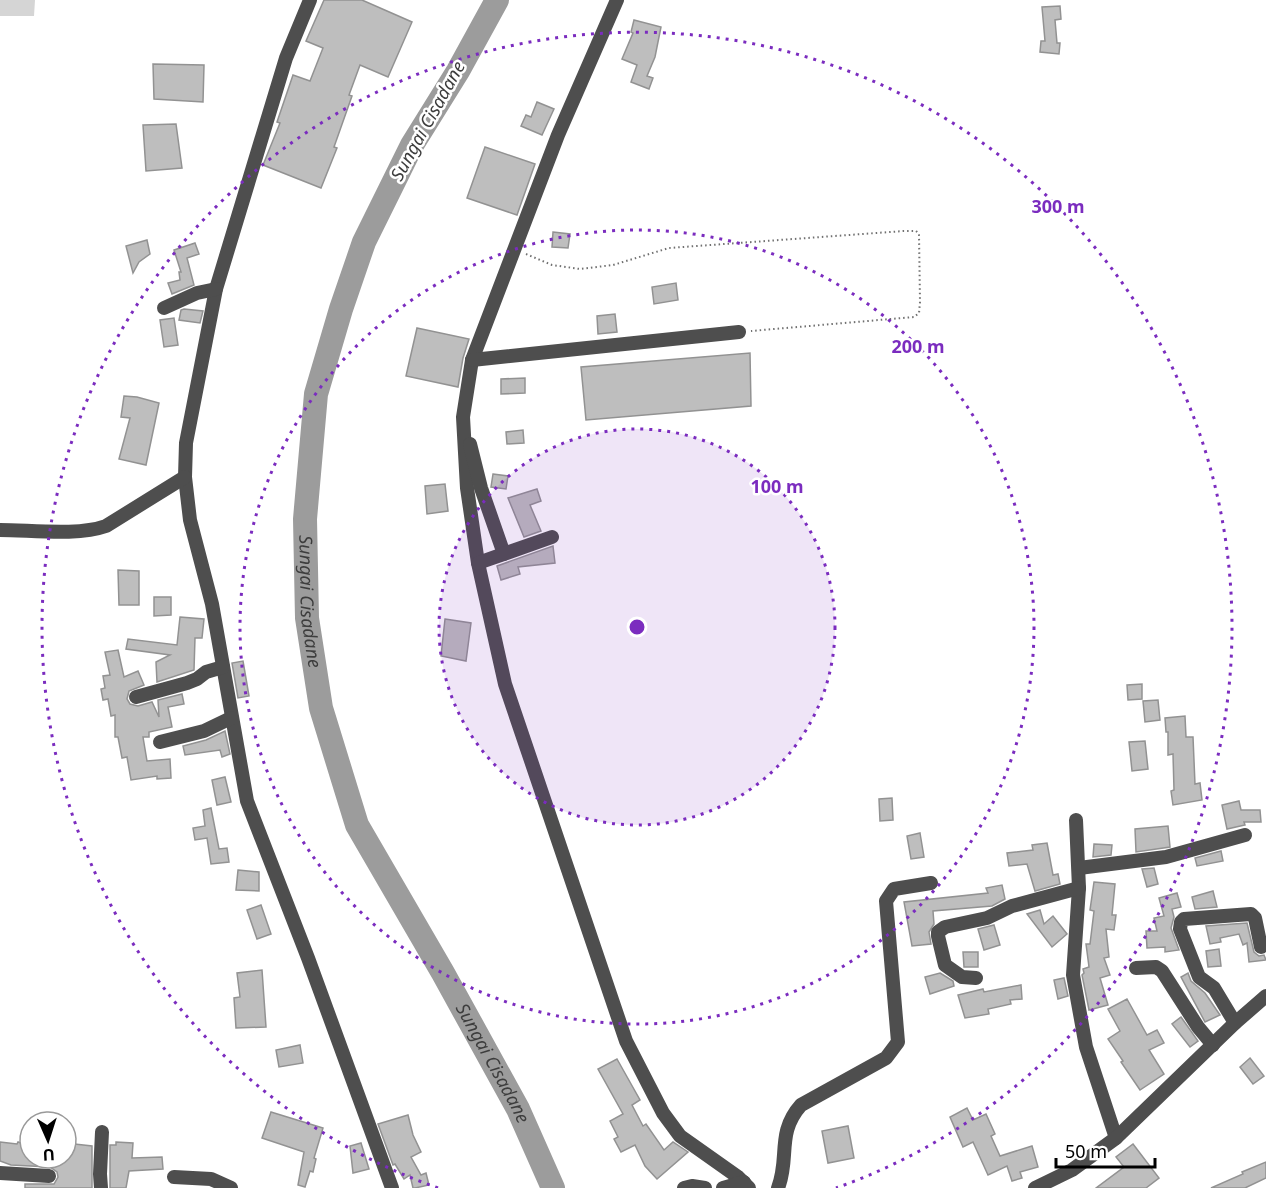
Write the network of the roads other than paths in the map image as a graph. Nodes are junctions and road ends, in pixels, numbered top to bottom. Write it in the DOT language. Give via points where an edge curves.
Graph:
graph roads {
  1 [pos="310,0"];
  2 [pos="617,0"];
  3 [pos="216,289"];
  4 [pos="164,308"];
  5 [pos="739,332"];
  6 [pos="472,360"];
  7 [pos="463,417"];
  8 [pos="185,477"];
  9 [pos="0,530"];
  10 [pos="552,537"];
  11 [pos="504,554"];
  12 [pos="478,563"];
  13 [pos="224,667"];
  14 [pos="136,697"];
  15 [pos="231,718"];
  16 [pos="160,742"];
  17 [pos="1076,820"];
  18 [pos="1245,835"];
  19 [pos="1079,868"];
  20 [pos="931,883"];
  21 [pos="1079,888"];
  22 [pos="1261,947"];
  23 [pos="1136,968"];
  24 [pos="976,978"];
  25 [pos="1266,996"];
  26 [pos="1235,1023"];
  27 [pos="1213,1045"];
  28 [pos="102,1132"];
  29 [pos="1116,1138"];
  30 [pos="0,1173"];
  31 [pos="49,1176"];
  32 [pos="174,1177"];
  33 [pos="746,1185"];
  34 [pos="101,1188"];
  35 [pos="231,1188"];
  36 [pos="387,1188"];
  37 [pos="392,1188"];
  38 [pos="684,1188"];
  39 [pos="705,1188"];
  40 [pos="723,1188"];
  41 [pos="778,1188"];
  42 [pos="1035,1188"];
  1 -- 3 [label="street" via="286,58"];
  2 -- 6 [label="street" via="558,135"];
  3 -- 4 [label="street"];
  3 -- 8 [label="street" via="186,443"];
  5 -- 6 [label="street"];
  6 -- 7 [label="street"];
  7 -- 11 [label="street" via="481,488"];
  7 -- 12 [label="street" via="466,479"];
  8 -- 9 [label="street" via="98,529"];
  8 -- 13 [label="street" via="190,520"];
  10 -- 11 [label="street"];
  11 -- 12 [label="street"];
  12 -- 33 [label="street" via="505,684 626,1041 658,1104 680,1136"];
  13 -- 14 [label="street" via="187,683"];
  13 -- 15 [label="street"];
  15 -- 16 [label="street" via="204,731"];
  15 -- 37 [label="street" via="247,801"];
  17 -- 19 [label="street"];
  18 -- 19 [label="street" via="1166,857"];
  19 -- 21 [label="street"];
  20 -- 41 [label="street" via="894,889 886,901 898,1042 894,1050 801,1105 793,1114"];
  21 -- 24 [label="street" via="940,930 945,965 962,977"];
  21 -- 29 [label="street" via="1073,975 1086,1047"];
  22 -- 26 [label="street" via="1251,914 1181,922 1185,947 1199,977 1214,988"];
  23 -- 27 [label="street" via="1156,967 1162,971"];
  25 -- 26 [label="street"];
  26 -- 27 [label="street"];
  27 -- 29 [label="street"];
  28 -- 34 [label="street"];
  29 -- 42 [label="street" via="1072,1170"];
  30 -- 31 [label="street"];
  32 -- 35 [label="street" via="211,1179"];
  33 -- 40 [label="street"];
  36 -- 37 [label="street"];
  38 -- 39 [label="street"];
}
